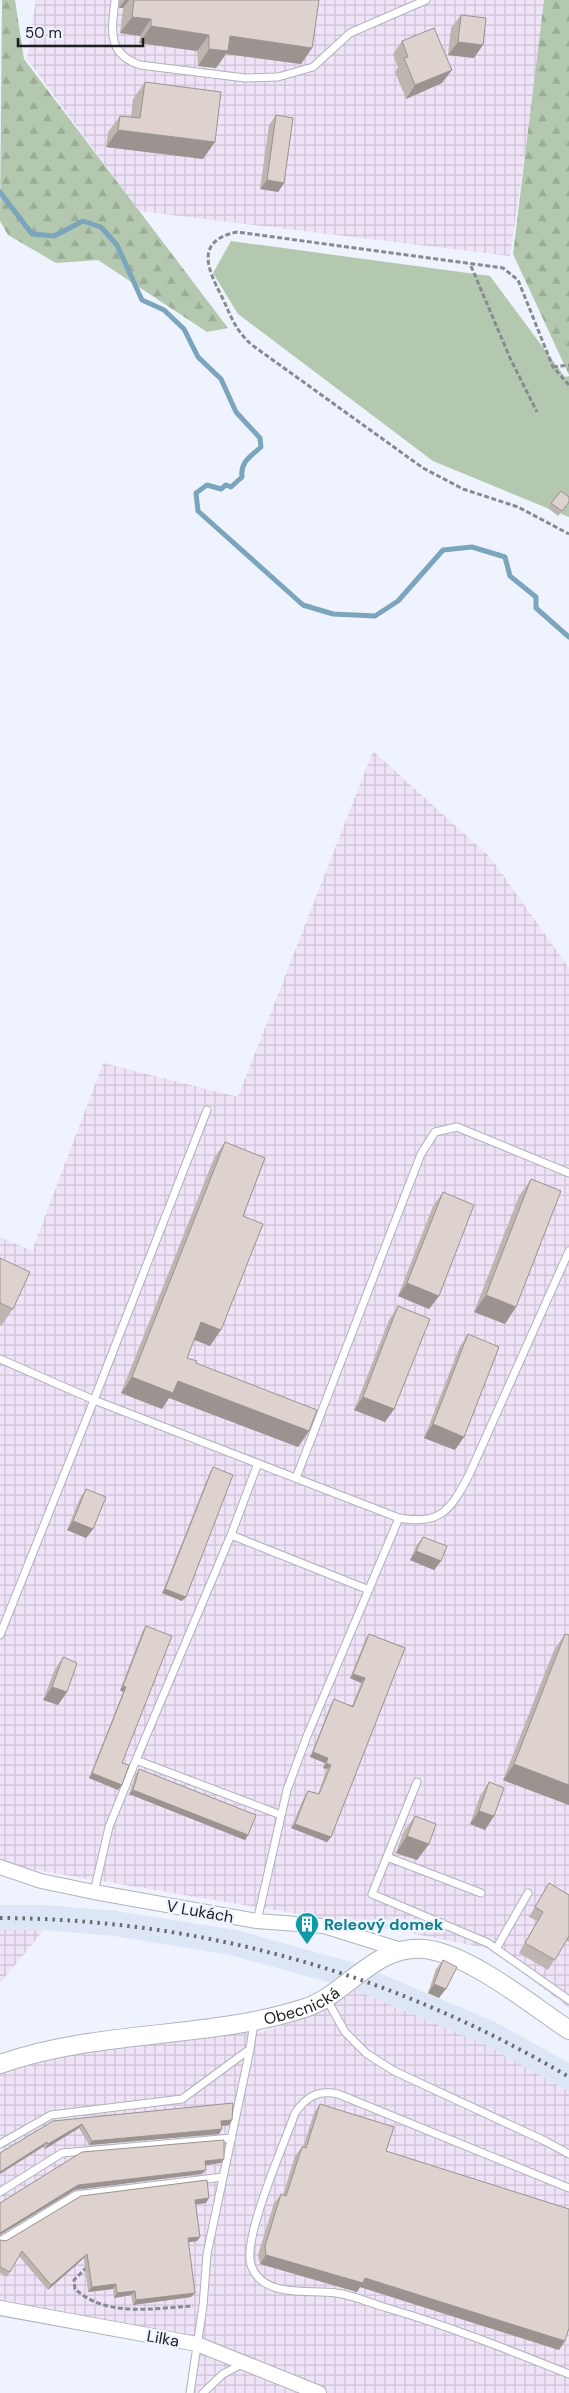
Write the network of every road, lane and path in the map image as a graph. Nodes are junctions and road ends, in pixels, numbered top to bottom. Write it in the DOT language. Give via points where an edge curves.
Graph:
graph roads {
  1 [pos="115,0"];
  2 [pos="426,0"];
  3 [pos="471,265"];
  4 [pos="569,365"];
  5 [pos="553,367"];
  6 [pos="569,385"];
  7 [pos="537,412"];
  8 [pos="569,534"];
  9 [pos="207,1110"];
  10 [pos="569,1173"];
  11 [pos="569,1251"];
  12 [pos="0,1359"];
  13 [pos="94,1400"];
  14 [pos="258,1463"];
  15 [pos="296,1478"];
  16 [pos="400,1518"];
  17 [pos="231,1535"];
  18 [pos="369,1590"];
  19 [pos="0,1635"];
  20 [pos="136,1760"];
  21 [pos="417,1782"];
  22 [pos="282,1815"];
  23 [pos="387,1856"];
  24 [pos="0,1867"];
  25 [pos="94,1892"];
  26 [pos="481,1893"];
  27 [pos="528,1893"];
  28 [pos="258,1921"];
  29 [pos="496,1949"];
  30 [pos="401,1950"];
  31 [pos="326,1998"];
  32 [pos="569,2000"];
  33 [pos="254,2021"];
  34 [pos="569,2030"];
  35 [pos="250,2049"];
  36 [pos="0,2064"];
  37 [pos="232,2138"];
  38 [pos="0,2144"];
  39 [pos="569,2154"];
  40 [pos="223,2177"];
  41 [pos="569,2188"];
  42 [pos="0,2192"];
  43 [pos="0,2241"];
  44 [pos="92,2264"];
  45 [pos="203,2306"];
  46 [pos="0,2308"];
  47 [pos="196,2344"];
  48 [pos="244,2363"];
  49 [pos="569,2374"];
  50 [pos="190,2393"];
  51 [pos="203,2393"];
  52 [pos="319,2393"];
  1 -- 2 [label="lane" via="112,38 116,50 126,60 140,65 244,78 278,77 313,67 350,33"];
  3 -- 5 [label="path" via="503,268 518,280"];
  3 -- 7 [label="path" via="510,358"];
  3 -- 8 [label="path" via="237,232 220,236 212,245 208,266 238,333 252,345 423,468 462,489 518,507"];
  4 -- 5 [label="path"];
  5 -- 6 [label="path"];
  9 -- 13 [label="lane"];
  10 -- 15 [label="lane" via="457,1127 435,1132 421,1154"];
  11 -- 16 [label="lane" via="458,1497 450,1508 429,1520 418,1522"];
  12 -- 13 [label="lane"];
  13 -- 14 [label="lane"];
  13 -- 19 [label="lane"];
  14 -- 15 [label="lane"];
  14 -- 17 [label="lane"];
  15 -- 16 [label="lane"];
  16 -- 18 [label="lane"];
  17 -- 18 [label="lane"];
  17 -- 20 [label="lane"];
  18 -- 22 [label="lane" via="306,1736"];
  20 -- 22 [label="lane"];
  20 -- 25 [label="lane" via="109,1827"];
  21 -- 23 [label="lane"];
  22 -- 28 [label="lane"];
  23 -- 26 [label="lane"];
  23 -- 29 [label="lane" via="372,1894"];
  24 -- 25 [label="street, V Lukách" via="41,1881"];
  25 -- 28 [label="street, V Lukách"];
  27 -- 29 [label="lane"];
  28 -- 30 [label="street, V Lukách" via="324,1926"];
  29 -- 32 [label="lane"];
  30 -- 31 [label="street, Obecnická" via="354,1976"];
  30 -- 34 [label="street, Obecnická" via="424,1949 447,1954 476,1968"];
  31 -- 33 [label="street, Obecnická" via="308,2008"];
  31 -- 39 [label="lane" via="345,2032 394,2071"];
  33 -- 35 [label="lane"];
  33 -- 36 [label="street, Obecnická" via="85,2042"];
  35 -- 37 [label="lane"];
  35 -- 38 [label="lane" via="182,2099 51,2115"];
  37 -- 40 [label="lane"];
  37 -- 42 [label="lane" via="62,2152"];
  40 -- 43 [label="lane" via="76,2195"];
  40 -- 45 [label="lane" via="207,2254"];
  41 -- 49 [label="lane" via="324,2091 303,2102 295,2113 249,2249 250,2263 255,2272 278,2288 293,2292 336,2293 431,2320"];
  44 -- 45 [label="path" via="74,2280 75,2289 98,2305 121,2309"];
  45 -- 47 [label="lane"];
  46 -- 47 [label="street, Lilka"];
  47 -- 48 [label="street, Lilka"];
  47 -- 50 [label="lane"];
  48 -- 51 [label="lane" via="223,2374"];
  48 -- 52 [label="street, Lilka"];
}
